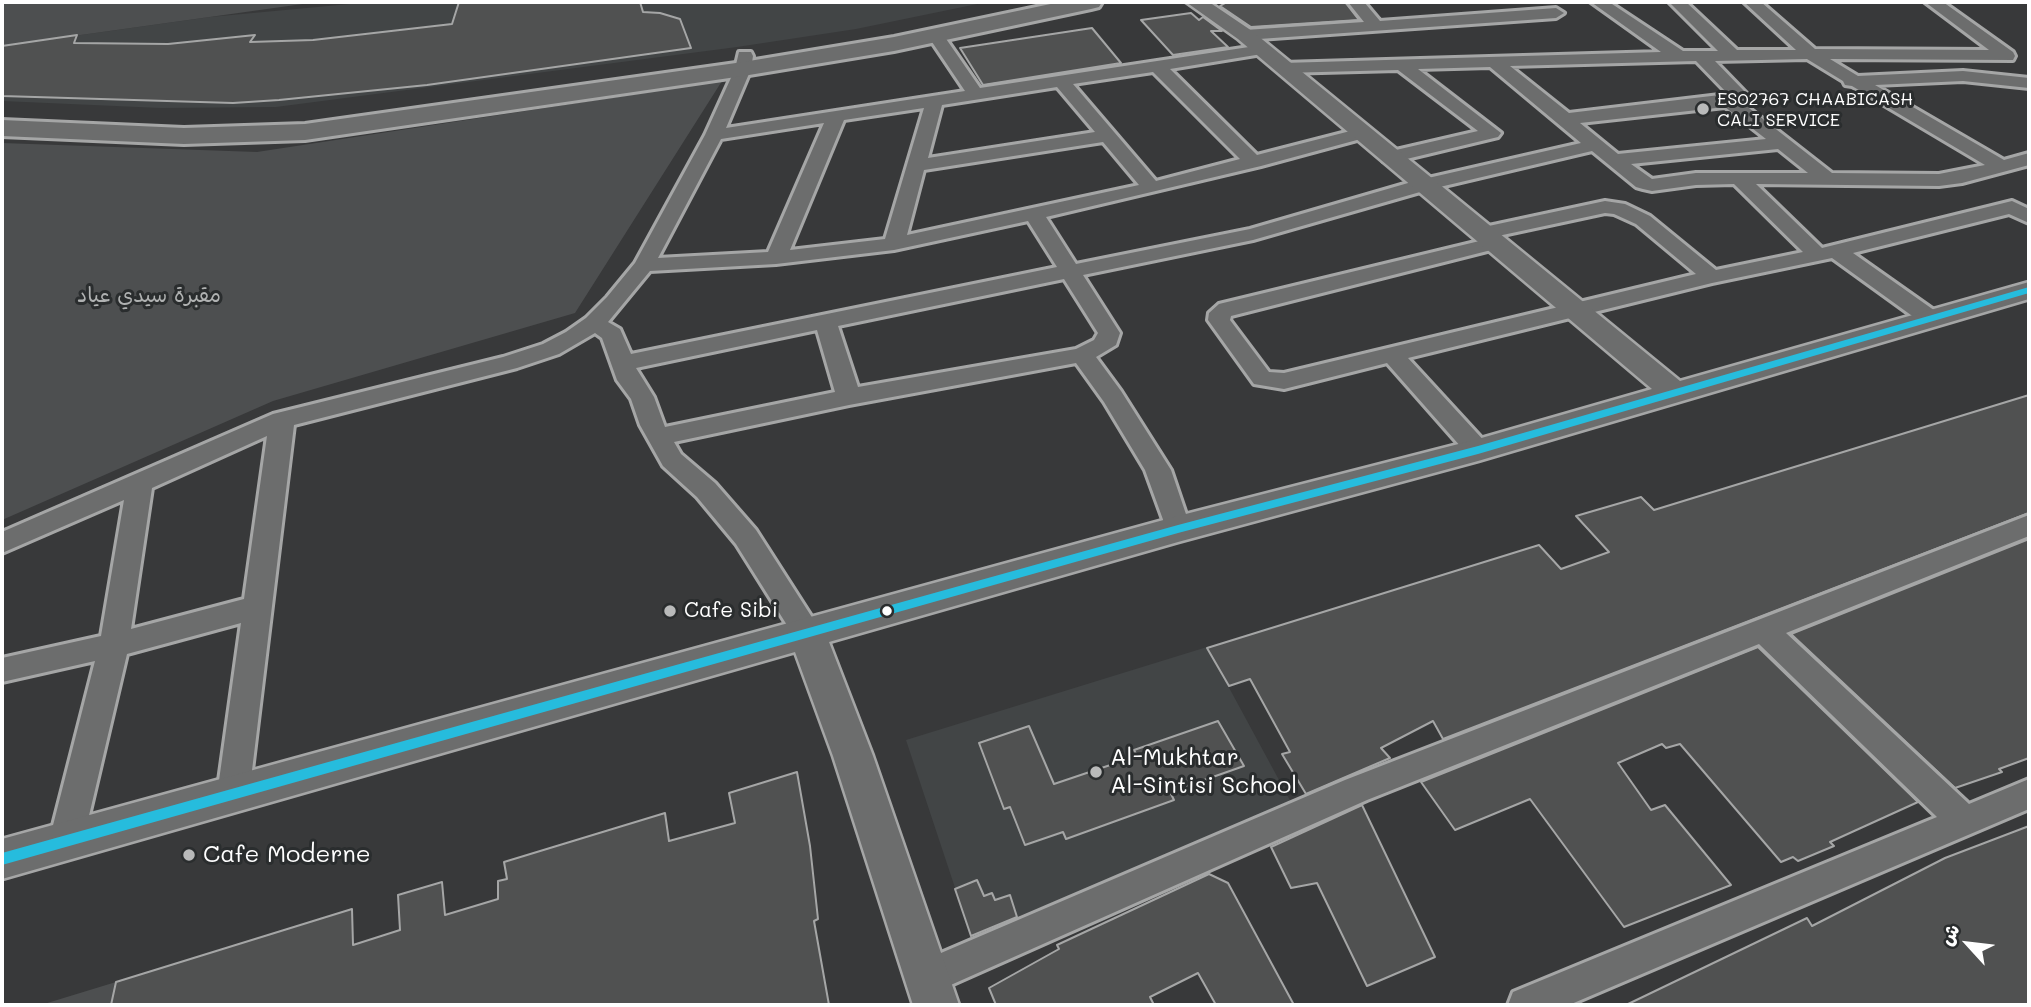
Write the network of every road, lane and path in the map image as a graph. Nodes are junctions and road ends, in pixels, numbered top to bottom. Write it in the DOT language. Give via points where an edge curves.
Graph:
graph roads {
  1 [pos="1029,2"];
  2 [pos="1091,2"];
  3 [pos="1180,2"];
  4 [pos="1356,2"];
  5 [pos="1454,2"];
  6 [pos="1599,2"];
  7 [pos="1677,2"];
  8 [pos="1752,2"];
  9 [pos="1933,2"];
  10 [pos="1208,5"];
  11 [pos="1556,13"];
  12 [pos="1472,19"];
  13 [pos="1397,24"];
  14 [pos="1376,26"];
  15 [pos="936,36"];
  16 [pos="1254,43"];
  17 [pos="1679,56"];
  18 [pos="1701,56"];
  19 [pos="1813,56"];
  20 [pos="1733,57"];
  21 [pos="1493,61"];
  22 [pos="744,63"];
  23 [pos="1426,63"];
  24 [pos="1401,64"];
  25 [pos="1158,66"];
  26 [pos="1283,68"];
  27 [pos="1987,78"];
  28 [pos="1852,81"];
  29 [pos="1062,82"];
  30 [pos="2029,83"];
  31 [pos="976,95"];
  32 [pos="1729,101"];
  33 [pos="934,102"];
  34 [pos="2029,103"];
  35 [pos="2,114"];
  36 [pos="836,117"];
  37 [pos="1565,119"];
  38 [pos="82,125"];
  39 [pos="2,128"];
  40 [pos="1362,133"];
  41 [pos="714,135"];
  42 [pos="1106,136"];
  43 [pos="1782,143"];
  44 [pos="1595,145"];
  45 [pos="1390,157"];
  46 [pos="1615,160"];
  47 [pos="2028,160"];
  48 [pos="1254,162"];
  49 [pos="915,166"];
  50 [pos="2002,167"];
  51 [pos="1962,177"];
  52 [pos="1739,178"];
  53 [pos="1827,178"];
  54 [pos="1422,185"];
  55 [pos="1152,188"];
  56 [pos="1033,212"];
  57 [pos="2021,212"];
  58 [pos="1490,238"];
  59 [pos="894,244"];
  60 [pos="1827,253"];
  61 [pos="776,258"];
  62 [pos="644,265"];
  63 [pos="1072,273"];
  64 [pos="1712,277"];
  65 [pos="2029,290"];
  66 [pos="1574,308"];
  67 [pos="1930,318"];
  68 [pos="594,323"];
  69 [pos="826,323"];
  70 [pos="1391,354"];
  71 [pos="1082,355"];
  72 [pos="622,363"];
  73 [pos="1674,391"];
  74 [pos="849,397"];
  75 [pos="282,420"];
  76 [pos="659,437"];
  77 [pos="1478,450"];
  78 [pos="140,481"];
  79 [pos="2029,525"];
  80 [pos="1178,529"];
  81 [pos="2,543"];
  82 [pos="259,607"];
  83 [pos="1763,630"];
  84 [pos="807,633"];
  85 [pos="114,645"];
  86 [pos="2,670"];
  87 [pos="2029,794"];
  88 [pos="233,795"];
  89 [pos="1964,821"];
  90 [pos="66,841"];
  91 [pos="2,859"];
  92 [pos="931,991"];
  93 [pos="1526,1005"];
  1 -- 22 [label="main road"];
  2 -- 15 [label="main road"];
  3 -- 10 [label="street"];
  4 -- 14 [label="street"];
  5 -- 12 [label="street"];
  6 -- 17 [label="street"];
  7 -- 20 [label="street"];
  8 -- 19 [label="street"];
  9 -- 19 [label="street" via="2007,56"];
  10 -- 16 [label="street"];
  11 -- 12 [label="street"];
  12 -- 13 [label="street"];
  13 -- 14 [label="street"];
  13 -- 23 [label="street"];
  14 -- 16 [label="street"];
  15 -- 22 [label="main road"];
  15 -- 31 [label="street"];
  16 -- 25 [label="street"];
  16 -- 26 [label="street"];
  17 -- 18 [label="street"];
  17 -- 21 [label="street"];
  18 -- 20 [label="street"];
  18 -- 32 [label="street" via="1737,93"];
  19 -- 20 [label="street"];
  19 -- 28 [label="street"];
  21 -- 23 [label="street"];
  21 -- 37 [label="street"];
  22 -- 38 [label="main road" via="272,135"];
  22 -- 41 [label="street"];
  23 -- 24 [label="street"];
  24 -- 26 [label="street"];
  24 -- 45 [label="street" via="1492,133"];
  25 -- 29 [label="street"];
  25 -- 48 [label="street"];
  26 -- 40 [label="street"];
  27 -- 28 [label="street"];
  27 -- 30 [label="street"];
  27 -- 34 [label="street"];
  28 -- 50 [label="street"];
  29 -- 31 [label="street"];
  29 -- 42 [label="street"];
  31 -- 33 [label="street"];
  32 -- 37 [label="street"];
  32 -- 43 [label="street"];
  33 -- 36 [label="street"];
  33 -- 49 [label="street"];
  35 -- 38 [label="main road"];
  36 -- 41 [label="street"];
  36 -- 61 [label="street"];
  37 -- 44 [label="street"];
  38 -- 39 [label="main road"];
  40 -- 45 [label="street"];
  40 -- 48 [label="street"];
  41 -- 62 [label="street"];
  42 -- 49 [label="street"];
  42 -- 55 [label="street"];
  43 -- 46 [label="street"];
  43 -- 53 [label="street"];
  44 -- 46 [label="street"];
  44 -- 54 [label="street"];
  45 -- 54 [label="street"];
  46 -- 52 [label="street" via="1652,185"];
  47 -- 50 [label="street"];
  48 -- 55 [label="street"];
  49 -- 59 [label="street"];
  50 -- 51 [label="street"];
  51 -- 53 [label="street" via="1905,181"];
  51 -- 57 [label="street"];
  52 -- 53 [label="street"];
  52 -- 60 [label="street"];
  54 -- 58 [label="street"];
  54 -- 63 [label="street" via="1253,234"];
  55 -- 56 [label="street"];
  56 -- 59 [label="street"];
  56 -- 63 [label="street"];
  57 -- 60 [label="street"];
  58 -- 64 [label="street" via="1605,207 1618,208 1643,220"];
  58 -- 66 [label="street"];
  58 -- 70 [label="street" via="1220,313 1219,320 1262,379 1271,382"];
  59 -- 61 [label="street"];
  60 -- 64 [label="street"];
  60 -- 67 [label="street"];
  61 -- 62 [label="street"];
  62 -- 68 [label="street"];
  63 -- 69 [label="street"];
  63 -- 71 [label="street" via="1109,333 1102,345"];
  64 -- 66 [label="street"];
  65 -- 67 [label="street"];
  66 -- 70 [label="street"];
  66 -- 73 [label="street"];
  67 -- 73 [label="street"];
  68 -- 72 [label="street" via="612,334"];
  68 -- 75 [label="street" via="551,349 509,363"];
  69 -- 72 [label="street"];
  69 -- 74 [label="street"];
  70 -- 77 [label="street"];
  71 -- 74 [label="street"];
  71 -- 80 [label="street" via="1158,470"];
  72 -- 76 [label="street"];
  73 -- 77 [label="street"];
  74 -- 76 [label="street"];
  75 -- 78 [label="street"];
  75 -- 82 [label="street"];
  76 -- 84 [label="street" via="672,460 706,490 746,537"];
  77 -- 80 [label="street"];
  78 -- 81 [label="street"];
  78 -- 85 [label="street"];
  79 -- 83 [label="street"];
  80 -- 84 [label="street"];
  82 -- 85 [label="street"];
  82 -- 88 [label="street"];
  83 -- 89 [label="street"];
  83 -- 92 [label="street" via="1356,790"];
  84 -- 88 [label="street"];
  84 -- 92 [label="street"];
  85 -- 86 [label="street"];
  85 -- 90 [label="street"];
  87 -- 89 [label="street"];
  88 -- 90 [label="street"];
  89 -- 93 [label="street"];
  90 -- 91 [label="street"];
}
